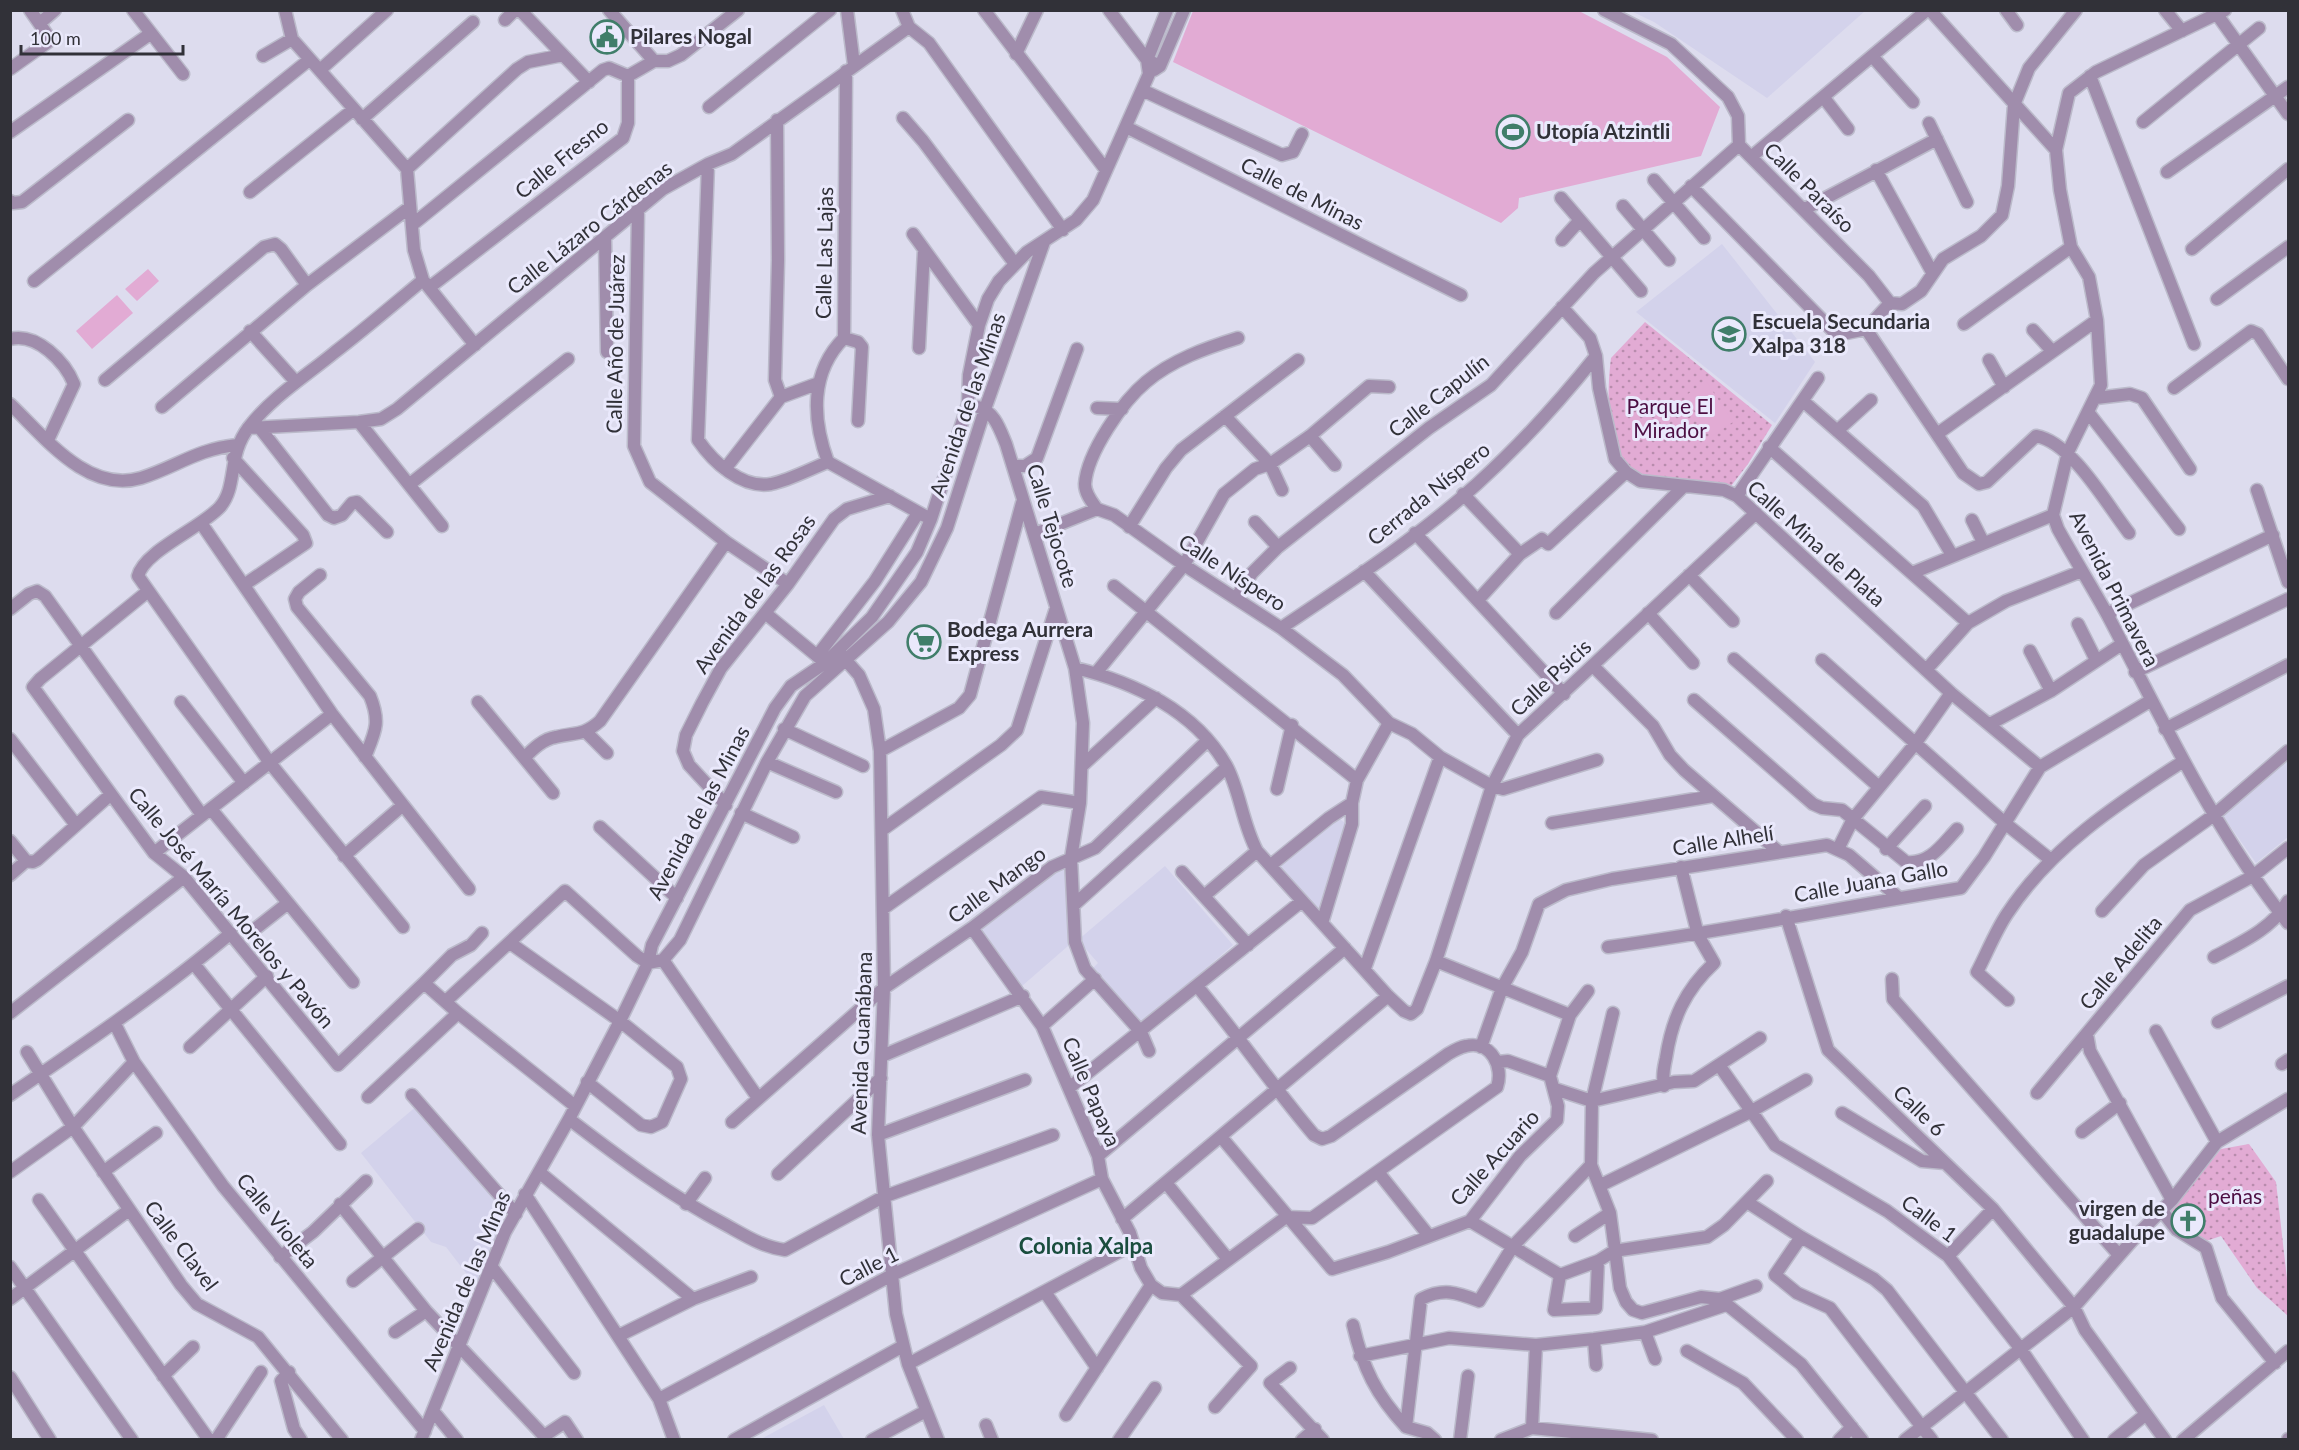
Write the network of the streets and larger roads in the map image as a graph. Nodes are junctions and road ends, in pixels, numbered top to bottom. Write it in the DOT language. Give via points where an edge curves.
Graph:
graph roads {
  1 [pos="30,10"];
  2 [pos="55,10"];
  3 [pos="285,10"];
  4 [pos="387,10"];
  5 [pos="515,10"];
  6 [pos="520,10"];
  7 [pos="609,10"];
  8 [pos="738,10"];
  9 [pos="830,10"];
  10 [pos="847,10"];
  11 [pos="902,10"];
  12 [pos="984,10"];
  13 [pos="1037,10"];
  14 [pos="1109,10"];
  15 [pos="1167,10"];
  16 [pos="1184,10"];
  17 [pos="1604,10"];
  18 [pos="1929,10"];
  19 [pos="2006,10"];
  20 [pos="2076,10"];
  21 [pos="2165,10"];
  22 [pos="136,12"];
  23 [pos="2220,12"];
  24 [pos="505,20"];
  25 [pos="473,22"];
  26 [pos="40,23"];
  27 [pos="2017,25"];
  28 [pos="909,27"];
  29 [pos="2259,28"];
  30 [pos="2182,32"];
  31 [pos="150,34"];
  32 [pos="292,39"];
  33 [pos="2238,44"];
  34 [pos="1016,54"];
  35 [pos="563,55"];
  36 [pos="263,56"];
  37 [pos="1872,56"];
  38 [pos="309,60"];
  39 [pos="1147,60"];
  40 [pos="654,61"];
  41 [pos="1160,66"];
  42 [pos="850,68"];
  43 [pos="10,69"];
  44 [pos="320,70"];
  45 [pos="183,74"];
  46 [pos="1149,74"];
  47 [pos="628,76"];
  48 [pos="2090,76"];
  49 [pos="589,82"];
  50 [pos="2289,87"];
  51 [pos="1142,90"];
  52 [pos="2276,96"];
  53 [pos="1824,98"];
  54 [pos="1913,102"];
  55 [pos="2014,105"];
  56 [pos="709,107"];
  57 [pos="358,114"];
  58 [pos="2289,114"];
  59 [pos="903,118"];
  60 [pos="128,120"];
  61 [pos="777,120"];
  62 [pos="2143,122"];
  63 [pos="1929,123"];
  64 [pos="1126,127"];
  65 [pos="1848,129"];
  66 [pos="10,132"];
  67 [pos="1302,134"];
  68 [pos="1937,139"];
  69 [pos="1740,145"];
  70 [pos="2056,150"];
  71 [pos="1751,157"];
  72 [pos="708,164"];
  73 [pos="407,169"];
  74 [pos="2289,169"];
  75 [pos="1106,170"];
  76 [pos="1876,170"];
  77 [pos="2167,172"];
  78 [pos="1654,180"];
  79 [pos="1690,186"];
  80 [pos="250,192"];
  81 [pos="1561,198"];
  82 [pos="10,201"];
  83 [pos="1967,202"];
  84 [pos="1673,203"];
  85 [pos="1623,206"];
  86 [pos="410,207"];
  87 [pos="1805,209"];
  88 [pos="638,210"];
  89 [pos="1580,220"];
  90 [pos="412,225"];
  91 [pos="1063,230"];
  92 [pos="1644,231"];
  93 [pos="913,234"];
  94 [pos="605,238"];
  95 [pos="1704,238"];
  96 [pos="1562,240"];
  97 [pos="1044,242"];
  98 [pos="2071,247"];
  99 [pos="2289,247"];
  100 [pos="2192,249"];
  101 [pos="924,250"];
  102 [pos="1612,257"];
  103 [pos="1669,261"];
  104 [pos="1015,264"];
  105 [pos="1932,272"];
  106 [pos="34,281"];
  107 [pos="427,283"];
  108 [pos="307,285"];
  109 [pos="1641,291"];
  110 [pos="1461,295"];
  111 [pos="2217,299"];
  112 [pos="1890,303"];
  113 [pos="1562,307"];
  114 [pos="2097,320"];
  115 [pos="1964,324"];
  116 [pos="979,325"];
  117 [pos="1866,329"];
  118 [pos="2033,330"];
  119 [pos="250,331"];
  120 [pos="844,338"];
  121 [pos="1238,338"];
  122 [pos="10,339"];
  123 [pos="2194,344"];
  124 [pos="476,345"];
  125 [pos="919,348"];
  126 [pos="1077,349"];
  127 [pos="2052,351"];
  128 [pos="607,352"];
  129 [pos="1596,356"];
  130 [pos="568,358"];
  131 [pos="1299,360"];
  132 [pos="1989,360"];
  133 [pos="1584,372"];
  134 [pos="1818,378"];
  135 [pos="2289,379"];
  136 [pos="105,380"];
  137 [pos="296,382"];
  138 [pos="819,382"];
  139 [pos="1389,387"];
  140 [pos="2004,387"];
  141 [pos="1599,388"];
  142 [pos="2174,388"];
  143 [pos="781,397"];
  144 [pos="2096,398"];
  145 [pos="1871,400"];
  146 [pos="1803,401"];
  147 [pos="10,404"];
  148 [pos="968,404"];
  149 [pos="162,407"];
  150 [pos="1097,408"];
  151 [pos="985,409"];
  152 [pos="1122,409"];
  153 [pos="2088,412"];
  154 [pos="1225,416"];
  155 [pos="858,421"];
  156 [pos="359,422"];
  157 [pos="253,428"];
  158 [pos="1837,431"];
  159 [pos="1937,434"];
  160 [pos="1310,436"];
  161 [pos="48,440"];
  162 [pos="237,445"];
  163 [pos="1769,447"];
  164 [pos="2068,453"];
  165 [pos="233,458"];
  166 [pos="828,462"];
  167 [pos="1270,464"];
  168 [pos="1335,465"];
  169 [pos="1013,466"];
  170 [pos="725,469"];
  171 [pos="2190,469"];
  172 [pos="1626,472"];
  173 [pos="410,484"];
  174 [pos="1683,487"];
  175 [pos="1282,490"];
  176 [pos="2257,490"];
  177 [pos="1463,494"];
  178 [pos="890,496"];
  179 [pos="1737,496"];
  180 [pos="1022,503"];
  181 [pos="1097,509"];
  182 [pos="918,513"];
  183 [pos="1756,513"];
  184 [pos="2053,515"];
  185 [pos="931,519"];
  186 [pos="1972,520"];
  187 [pos="1255,522"];
  188 [pos="201,524"];
  189 [pos="442,526"];
  190 [pos="1129,527"];
  191 [pos="2179,529"];
  192 [pos="387,532"];
  193 [pos="1415,533"];
  194 [pos="2129,533"];
  195 [pos="1035,534"];
  196 [pos="2273,535"];
  197 [pos="726,542"];
  198 [pos="1983,542"];
  199 [pos="1278,547"];
  200 [pos="1520,554"];
  201 [pos="1952,555"];
  202 [pos="1184,565"];
  203 [pos="1365,571"];
  204 [pos="2082,571"];
  205 [pos="1912,573"];
  206 [pos="320,575"];
  207 [pos="1689,575"];
  208 [pos="2289,582"];
  209 [pos="244,585"];
  210 [pos="788,585"];
  211 [pos="1114,586"];
  212 [pos="147,592"];
  213 [pos="1236,598"];
  214 [pos="1479,599"];
  215 [pos="2289,599"];
  216 [pos="1056,608"];
  217 [pos="10,609"];
  218 [pos="1145,610"];
  219 [pos="765,613"];
  220 [pos="1556,613"];
  221 [pos="1648,613"];
  222 [pos="2107,614"];
  223 [pos="1733,621"];
  224 [pos="1968,623"];
  225 [pos="2079,624"];
  226 [pos="1281,628"];
  227 [pos="2122,644"];
  228 [pos="81,647"];
  229 [pos="2030,651"];
  230 [pos="836,652"];
  231 [pos="1734,659"];
  232 [pos="821,660"];
  233 [pos="1822,660"];
  234 [pos="2096,660"];
  235 [pos="847,661"];
  236 [pos="1693,663"];
  237 [pos="2289,665"];
  238 [pos="1593,666"];
  239 [pos="1075,668"];
  240 [pos="1926,670"];
  241 [pos="2135,672"];
  242 [pos="1096,673"];
  243 [pos="2051,691"];
  244 [pos="1951,693"];
  245 [pos="1564,694"];
  246 [pos="1156,698"];
  247 [pos="1694,700"];
  248 [pos="2151,701"];
  249 [pos="181,702"];
  250 [pos="478,702"];
  251 [pos="332,714"];
  252 [pos="1389,723"];
  253 [pos="1990,724"];
  254 [pos="1292,725"];
  255 [pos="784,729"];
  256 [pos="2165,729"];
  257 [pos="587,733"];
  258 [pos="1518,735"];
  259 [pos="10,739"];
  260 [pos="1208,740"];
  261 [pos="1915,744"];
  262 [pos="880,751"];
  263 [pos="2289,751"];
  264 [pos="607,753"];
  265 [pos="365,757"];
  266 [pos="1440,757"];
  267 [pos="524,758"];
  268 [pos="1597,760"];
  269 [pos="767,762"];
  270 [pos="2182,762"];
  271 [pos="270,763"];
  272 [pos="1083,765"];
  273 [pos="863,766"];
  274 [pos="1227,766"];
  275 [pos="2040,767"];
  276 [pos="1358,780"];
  277 [pos="244,783"];
  278 [pos="1492,786"];
  279 [pos="1879,787"];
  280 [pos="1277,789"];
  281 [pos="836,792"];
  282 [pos="553,793"];
  283 [pos="110,795"];
  284 [pos="1713,796"];
  285 [pos="1080,803"];
  286 [pos="1352,803"];
  287 [pos="726,804"];
  288 [pos="403,805"];
  289 [pos="1925,806"];
  290 [pos="207,812"];
  291 [pos="741,813"];
  292 [pos="2214,815"];
  293 [pos="1853,819"];
  294 [pos="1552,823"];
  295 [pos="2006,824"];
  296 [pos="76,825"];
  297 [pos="600,827"];
  298 [pos="1956,829"];
  299 [pos="882,830"];
  300 [pos="793,837"];
  301 [pos="10,841"];
  302 [pos="2289,848"];
  303 [pos="1838,849"];
  304 [pos="1886,849"];
  305 [pos="1257,851"];
  306 [pos="1779,852"];
  307 [pos="154,853"];
  308 [pos="344,856"];
  309 [pos="1071,858"];
  310 [pos="2051,860"];
  311 [pos="26,861"];
  312 [pos="1271,865"];
  313 [pos="1681,867"];
  314 [pos="1182,872"];
  315 [pos="10,875"];
  316 [pos="2253,876"];
  317 [pos="184,877"];
  318 [pos="469,889"];
  319 [pos="1204,896"];
  320 [pos="677,898"];
  321 [pos="1899,898"];
  322 [pos="2289,900"];
  323 [pos="1302,901"];
  324 [pos="288,903"];
  325 [pos="1074,905"];
  326 [pos="884,908"];
  327 [pos="2102,911"];
  328 [pos="1786,916"];
  329 [pos="2285,918"];
  330 [pos="1322,923"];
  331 [pos="403,927"];
  332 [pos="972,928"];
  333 [pos="255,929"];
  334 [pos="231,933"];
  335 [pos="482,933"];
  336 [pos="1698,935"];
  337 [pos="510,943"];
  338 [pos="1248,945"];
  339 [pos="1608,947"];
  340 [pos="1345,948"];
  341 [pos="2214,957"];
  342 [pos="663,960"];
  343 [pos="1436,961"];
  344 [pos="648,963"];
  345 [pos="194,964"];
  346 [pos="1365,968"];
  347 [pos="267,976"];
  348 [pos="1892,979"];
  349 [pos="1095,980"];
  350 [pos="353,982"];
  351 [pos="424,983"];
  352 [pos="1197,986"];
  353 [pos="2289,986"];
  354 [pos="1502,987"];
  355 [pos="884,988"];
  356 [pos="1588,991"];
  357 [pos="1023,996"];
  358 [pos="1388,996"];
  359 [pos="2008,1000"];
  360 [pos="446,1001"];
  361 [pos="231,1008"];
  362 [pos="10,1013"];
  363 [pos="1613,1013"];
  364 [pos="458,1014"];
  365 [pos="1570,1015"];
  366 [pos="620,1021"];
  367 [pos="2218,1022"];
  368 [pos="114,1024"];
  369 [pos="1042,1026"];
  370 [pos="2157,1031"];
  371 [pos="1141,1032"];
  372 [pos="2087,1034"];
  373 [pos="1240,1037"];
  374 [pos="1760,1038"];
  375 [pos="190,1047"];
  376 [pos="1481,1047"];
  377 [pos="1149,1051"];
  378 [pos="27,1052"];
  379 [pos="882,1056"];
  380 [pos="134,1062"];
  381 [pos="1498,1062"];
  382 [pos="1719,1065"];
  383 [pos="42,1073"];
  384 [pos="1550,1076"];
  385 [pos="881,1078"];
  386 [pos="1025,1080"];
  387 [pos="1806,1080"];
  388 [pos="587,1082"];
  389 [pos="1664,1086"];
  390 [pos="1069,1088"];
  391 [pos="1555,1089"];
  392 [pos="1276,1090"];
  393 [pos="2037,1093"];
  394 [pos="10,1095"];
  395 [pos="412,1095"];
  396 [pos="368,1097"];
  397 [pos="758,1098"];
  398 [pos="2289,1099"];
  399 [pos="1592,1101"];
  400 [pos="2120,1103"];
  401 [pos="575,1106"];
  402 [pos="1750,1112"];
  403 [pos="1842,1113"];
  404 [pos="569,1119"];
  405 [pos="732,1122"];
  406 [pos="73,1127"];
  407 [pos="2082,1132"];
  408 [pos="156,1133"];
  409 [pos="878,1135"];
  410 [pos="1053,1136"];
  411 [pos="1222,1138"];
  412 [pos="2217,1142"];
  413 [pos="340,1144"];
  414 [pos="1098,1156"];
  415 [pos="1945,1163"];
  416 [pos="1591,1165"];
  417 [pos="10,1172"];
  418 [pos="103,1172"];
  419 [pos="539,1172"];
  420 [pos="1378,1172"];
  421 [pos="778,1174"];
  422 [pos="705,1179"];
  423 [pos="1102,1179"];
  424 [pos="366,1181"];
  425 [pos="1767,1181"];
  426 [pos="1167,1184"];
  427 [pos="1601,1185"];
  428 [pos="525,1194"];
  429 [pos="883,1197"];
  430 [pos="39,1200"];
  431 [pos="2172,1200"];
  432 [pos="1747,1202"];
  433 [pos="340,1204"];
  434 [pos="686,1204"];
  435 [pos="1994,1209"];
  436 [pos="129,1210"];
  437 [pos="2162,1211"];
  438 [pos="1610,1213"];
  439 [pos="516,1214"];
  440 [pos="1286,1216"];
  441 [pos="1122,1219"];
  442 [pos="1470,1221"];
  443 [pos="418,1230"];
  444 [pos="1429,1236"];
  445 [pos="1575,1236"];
  446 [pos="1801,1237"];
  447 [pos="1132,1245"];
  448 [pos="1513,1246"];
  449 [pos="75,1250"];
  450 [pos="1614,1251"];
  451 [pos="2119,1255"];
  452 [pos="383,1256"];
  453 [pos="1948,1256"];
  454 [pos="280,1257"];
  455 [pos="1227,1258"];
  456 [pos="1598,1261"];
  457 [pos="491,1266"];
  458 [pos="10,1267"];
  459 [pos="892,1275"];
  460 [pos="1560,1275"];
  461 [pos="751,1276"];
  462 [pos="352,1281"];
  463 [pos="1151,1285"];
  464 [pos="1756,1286"];
  465 [pos="26,1289"];
  466 [pos="1045,1292"];
  467 [pos="1181,1294"];
  468 [pos="10,1299"];
  469 [pos="693,1299"];
  470 [pos="1723,1302"];
  471 [pos="2074,1307"];
  472 [pos="426,1311"];
  473 [pos="1353,1325"];
  474 [pos="395,1332"];
  475 [pos="1645,1332"];
  476 [pos="618,1336"];
  477 [pos="1594,1339"];
  478 [pos="1416,1344"];
  479 [pos="1536,1345"];
  480 [pos="461,1346"];
  481 [pos="903,1346"];
  482 [pos="193,1347"];
  483 [pos="2020,1348"];
  484 [pos="1688,1351"];
  485 [pos="2289,1351"];
  486 [pos="1360,1356"];
  487 [pos="1655,1359"];
  488 [pos="2275,1363"];
  489 [pos="908,1364"];
  490 [pos="1596,1365"];
  491 [pos="1097,1368"];
  492 [pos="1290,1368"];
  493 [pos="261,1372"];
  494 [pos="289,1372"];
  495 [pos="574,1373"];
  496 [pos="163,1376"];
  497 [pos="1468,1376"];
  498 [pos="10,1377"];
  499 [pos="1155,1388"];
  500 [pos="1965,1391"];
  501 [pos="659,1399"];
  502 [pos="1215,1407"];
  503 [pos="433,1411"];
  504 [pos="926,1411"];
  505 [pos="1066,1415"];
  506 [pos="2145,1415"];
  507 [pos="986,1425"];
  508 [pos="1921,1425"];
  509 [pos="1406,1427"];
  510 [pos="1852,1427"];
  511 [pos="1532,1428"];
  512 [pos="1315,1429"];
  513 [pos="423,1435"];
  514 [pos="1505,1439"];
  515 [pos="50,1440"];
  516 [pos="132,1440"];
  517 [pos="209,1440"];
  518 [pos="216,1440"];
  519 [pos="301,1440"];
  520 [pos="342,1440"];
  521 [pos="457,1440"];
  522 [pos="577,1440"];
  523 [pos="674,1440"];
  524 [pos="734,1440"];
  525 [pos="872,1440"];
  526 [pos="938,1440"];
  527 [pos="992,1440"];
  528 [pos="1119,1440"];
  529 [pos="1302,1440"];
  530 [pos="1323,1440"];
  531 [pos="1435,1440"];
  532 [pos="1460,1440"];
  533 [pos="1652,1440"];
  534 [pos="1797,1440"];
  535 [pos="1839,1440"];
  536 [pos="1862,1440"];
  537 [pos="1905,1440"];
  538 [pos="1932,1440"];
  539 [pos="2002,1440"];
  540 [pos="2083,1440"];
  541 [pos="2114,1440"];
  542 [pos="2165,1440"];
  543 [pos="2182,1440"];
  1 -- 26 [label="street"];
  2 -- 26 [label="street"];
  3 -- 32 [label="street"];
  4 -- 44 [label="street"];
  5 -- 24 [label="street"];
  6 -- 35 [label="street"];
  7 -- 40 [label="street"];
  8 -- 40 [label="street" via="681,55 668,61"];
  9 -- 56 [label="street"];
  10 -- 42 [label="street, Calle Las Lajas"];
  11 -- 28 [label="street"];
  12 -- 34 [label="street"];
  13 -- 34 [label="street"];
  14 -- 39 [label="street"];
  15 -- 39 [label="street"];
  16 -- 41 [label="street"];
  17 -- 69 [label="street, Calle Paraíso" via="1671,44 1728,97 1738,116"];
  18 -- 37 [label="street"];
  18 -- 55 [label="street"];
  19 -- 27 [label="street"];
  20 -- 55 [label="street" via="2029,68"];
  21 -- 30 [label="street"];
  22 -- 31 [label="street"];
  23 -- 30 [label="street, Avenida Primavera"];
  23 -- 33 [label="street"];
  25 -- 57 [label="street"];
  26 -- 43 [label="street" via="48,42"];
  28 -- 42 [label="street, Calle Lázaro Cárdenas"];
  28 -- 91 [label="street" via="928,43"];
  29 -- 33 [label="street"];
  30 -- 48 [label="street, Avenida Primavera"];
  31 -- 45 [label="street"];
  31 -- 66 [label="street"];
  32 -- 36 [label="street"];
  32 -- 38 [label="street"];
  33 -- 52 [label="street"];
  33 -- 62 [label="street"];
  34 -- 75 [label="street"];
  35 -- 49 [label="street"];
  35 -- 73 [label="street" via="528,62 518,69"];
  37 -- 53 [label="street"];
  37 -- 54 [label="street"];
  38 -- 44 [label="street"];
  38 -- 106 [label="street"];
  39 -- 41 [label="street"];
  39 -- 46 [label="street"];
  40 -- 47 [label="street"];
  41 -- 46 [label="street"];
  42 -- 61 [label="street, Calle Lázaro Cárdenas"];
  42 -- 120 [label="street, Calle Las Lajas"];
  44 -- 57 [label="street"];
  46 -- 51 [label="street, Avenida de las Minas"];
  47 -- 49 [label="street" via="609,68"];
  47 -- 107 [label="street, Calle Fresno" via="628,123 623,138"];
  48 -- 70 [label="street, Avenida Primavera" via="2070,93"];
  48 -- 123 [label="street"];
  49 -- 90 [label="street"];
  50 -- 52 [label="street"];
  51 -- 64 [label="street, Avenida de las Minas"];
  51 -- 67 [label="street" via="1282,155 1293,152"];
  52 -- 58 [label="street"];
  52 -- 77 [label="street"];
  53 -- 65 [label="street"];
  53 -- 71 [label="street"];
  55 -- 70 [label="street"];
  55 -- 105 [label="street" via="2002,215 1981,236 1943,259"];
  57 -- 73 [label="street"];
  57 -- 80 [label="street"];
  59 -- 104 [label="street"];
  60 -- 82 [label="street" via="22,201"];
  61 -- 72 [label="street, Calle Lázaro Cárdenas" via="732,154"];
  61 -- 143 [label="street" via="775,380"];
  63 -- 68 [label="street"];
  64 -- 75 [label="street, Avenida de las Minas"];
  64 -- 110 [label="street, Calle de Minas"];
  68 -- 76 [label="street"];
  68 -- 83 [label="street"];
  69 -- 71 [label="street, Calle Paraíso"];
  69 -- 79 [label="street, Calle Capulín"];
  70 -- 98 [label="street, Avenida Primavera"];
  71 -- 87 [label="street, Calle Paraíso"];
  72 -- 88 [label="street, Calle Lázaro Cárdenas" via="663,189"];
  72 -- 170 [label="street" via="698,440"];
  73 -- 86 [label="street"];
  74 -- 100 [label="street"];
  75 -- 91 [label="street, Avenida de las Minas" via="1093,200"];
  76 -- 87 [label="street"];
  76 -- 105 [label="street"];
  78 -- 84 [label="street"];
  79 -- 84 [label="street, Calle Capulín"];
  79 -- 117 [label="street" via="1837,334"];
  81 -- 89 [label="street"];
  84 -- 92 [label="street, Calle Capulín"];
  84 -- 95 [label="street"];
  85 -- 92 [label="street"];
  86 -- 90 [label="street"];
  86 -- 108 [label="street"];
  87 -- 112 [label="street, Calle Paraíso"];
  88 -- 94 [label="street, Calle Lázaro Cárdenas"];
  88 -- 197 [label="street, Calle Año de Juárez" via="634,446 650,482"];
  89 -- 96 [label="street"];
  89 -- 102 [label="street"];
  90 -- 107 [label="street" via="414,250"];
  91 -- 97 [label="street, Avenida de las Minas"];
  92 -- 102 [label="street, Calle Capulín"];
  92 -- 103 [label="street"];
  93 -- 101 [label="street"];
  94 -- 124 [label="street, Calle Lázaro Cárdenas"];
  94 -- 128 [label="street"];
  97 -- 104 [label="street, Avenida de las Minas"];
  97 -- 151 [label="street, Avenida de las Minas"];
  98 -- 114 [label="street, Avenida Primavera" via="2089,277"];
  98 -- 115 [label="street"];
  99 -- 111 [label="street"];
  101 -- 116 [label="street"];
  101 -- 125 [label="street"];
  102 -- 109 [label="street"];
  102 -- 113 [label="street, Calle Capulín"];
  104 -- 116 [label="street, Avenida de las Minas" via="988,299"];
  105 -- 112 [label="street" via="1921,291 1902,304"];
  107 -- 124 [label="street"];
  107 -- 137 [label="street, Calle Fresno"];
  108 -- 119 [label="street"];
  108 -- 136 [label="street" via="281,249 274,244 264,247"];
  112 -- 117 [label="street"];
  113 -- 129 [label="street" via="1590,338"];
  113 -- 199 [label="street, Calle Capulín" via="1491,385 1429,428"];
  114 -- 127 [label="street"];
  114 -- 144 [label="street, Avenida Primavera" via="2101,385"];
  116 -- 148 [label="street, Avenida de las Minas" via="969,375"];
  117 -- 159 [label="street"];
  118 -- 127 [label="street"];
  119 -- 137 [label="street"];
  119 -- 149 [label="street"];
  120 -- 138 [label="street, Calle Las Lajas" via="829,353"];
  120 -- 155 [label="street" via="862,347"];
  121 -- 152 [label="street" via="1179,360 1145,382"];
  122 -- 161 [label="street" via="30,341 50,352 67,368 74,384"];
  124 -- 156 [label="street, Calle Lázaro Cárdenas" via="397,409 381,418"];
  126 -- 169 [label="street" via="1036,458 1025,466"];
  127 -- 140 [label="street"];
  129 -- 133 [label="street, Cerrada Níspero"];
  129 -- 141 [label="street"];
  130 -- 173 [label="street"];
  131 -- 154 [label="street"];
  132 -- 140 [label="street"];
  133 -- 141 [label="street"];
  133 -- 177 [label="street, Cerrada Níspero" via="1510,452"];
  134 -- 146 [label="street"];
  135 -- 142 [label="street" via="2252,331"];
  137 -- 157 [label="street, Calle Fresno"];
  138 -- 143 [label="street"];
  138 -- 166 [label="street, Calle Las Lajas" via="817,422"];
  139 -- 160 [label="street" via="1369,386"];
  140 -- 159 [label="street"];
  141 -- 172 [label="street" via="1615,459"];
  143 -- 170 [label="street"];
  144 -- 153 [label="street, Avenida Primavera"];
  144 -- 171 [label="street" via="2130,394 2142,398"];
  145 -- 158 [label="street"];
  146 -- 158 [label="street"];
  146 -- 163 [label="street"];
  147 -- 161 [label="street"];
  148 -- 151 [label="street"];
  148 -- 185 [label="street, Avenida de las Minas"];
  150 -- 152 [label="street"];
  151 -- 169 [label="street, Calle Tejocote" via="996,421"];
  151 -- 235 [label="street, Avenida de las Minas" via="947,528 921,582 888,622"];
  152 -- 181 [label="street" via="1104,436 1085,485"];
  153 -- 164 [label="street, Avenida Primavera"];
  153 -- 191 [label="street"];
  154 -- 167 [label="street"];
  154 -- 190 [label="street" via="1181,450"];
  156 -- 157 [label="street, Calle Lázaro Cárdenas"];
  156 -- 173 [label="street"];
  157 -- 162 [label="street, Calle Fresno"];
  157 -- 192 [label="street" via="328,515 342,515 357,502"];
  158 -- 201 [label="street" via="1923,506"];
  159 -- 164 [label="street" via="1964,473 1979,484 1987,482 2036,436 2048,438"];
  160 -- 167 [label="street"];
  160 -- 168 [label="street"];
  161 -- 162 [label="street" via="80,468 118,480 140,478 200,452"];
  162 -- 165 [label="street, Calle Fresno"];
  163 -- 179 [label="street"];
  163 -- 205 [label="street"];
  164 -- 184 [label="street, Avenida Primavera"];
  164 -- 194 [label="street"];
  165 -- 188 [label="street, Calle Fresno" via="229,495"];
  165 -- 209 [label="street" via="303,534 306,543"];
  166 -- 170 [label="street" via="772,484 748,482"];
  166 -- 178 [label="street"];
  167 -- 175 [label="street"];
  167 -- 202 [label="street" via="1255,470 1224,494"];
  169 -- 180 [label="street, Calle Tejocote"];
  172 -- 174 [label="street, Calle Mina de Plata" via="1640,481"];
  172 -- 200 [label="street" via="1548,544 1542,539"];
  173 -- 189 [label="street"];
  174 -- 179 [label="street, Calle Mina de Plata" via="1724,490"];
  174 -- 220 [label="street"];
  176 -- 196 [label="street"];
  177 -- 193 [label="street, Cerrada Níspero"];
  177 -- 200 [label="street"];
  178 -- 182 [label="street"];
  178 -- 210 [label="street, Avenida de las Rosas" via="847,509 834,519"];
  179 -- 183 [label="street, Calle Mina de Plata"];
  180 -- 195 [label="street, Calle Tejocote"];
  180 -- 262 [label="street" via="970,695 959,708"];
  181 -- 190 [label="street, Calle Níspero" via="1114,515"];
  181 -- 195 [label="street"];
  182 -- 185 [label="street"];
  182 -- 232 [label="street"];
  183 -- 207 [label="street, Calle Psicis"];
  183 -- 240 [label="street, Calle Mina de Plata"];
  184 -- 198 [label="street"];
  184 -- 204 [label="street, Avenida Primavera"];
  185 -- 230 [label="street, Avenida de las Minas" via="917,552 890,593"];
  186 -- 198 [label="street"];
  187 -- 199 [label="street"];
  188 -- 209 [label="street"];
  188 -- 212 [label="street, Calle Fresno" via="140,569 138,576"];
  190 -- 202 [label="street, Calle Níspero"];
  193 -- 203 [label="street, Cerrada Níspero"];
  193 -- 214 [label="street"];
  195 -- 216 [label="street, Calle Tejocote"];
  196 -- 208 [label="street"];
  196 -- 222 [label="street"];
  197 -- 210 [label="street, Calle Año de Juárez"];
  197 -- 257 [label="street" via="600,721"];
  198 -- 201 [label="street"];
  199 -- 213 [label="street, Calle Capulín" via="1252,573"];
  200 -- 214 [label="street"];
  201 -- 205 [label="street"];
  202 -- 213 [label="street, Calle Níspero"];
  202 -- 218 [label="street"];
  203 -- 226 [label="street, Cerrada Níspero"];
  203 -- 258 [label="street"];
  204 -- 222 [label="street, Avenida Primavera"];
  204 -- 224 [label="street" via="2006,601"];
  205 -- 224 [label="street"];
  206 -- 265 [label="street" via="295,598 297,607 370,696 377,713 376,729"];
  207 -- 221 [label="street, Calle Psicis"];
  207 -- 223 [label="street"];
  209 -- 251 [label="street"];
  210 -- 219 [label="street, Avenida de las Rosas"];
  211 -- 218 [label="street"];
  212 -- 228 [label="street"];
  212 -- 271 [label="street"];
  213 -- 226 [label="street, Calle Níspero"];
  214 -- 245 [label="street"];
  215 -- 241 [label="street"];
  216 -- 239 [label="street, Calle Tejocote"];
  216 -- 299 [label="street" via="1017,730"];
  217 -- 228 [label="street" via="37,591 45,596"];
  218 -- 242 [label="street"];
  218 -- 254 [label="street"];
  219 -- 232 [label="street"];
  219 -- 287 [label="street, Avenida de las Rosas" via="721,668 683,751 689,765"];
  221 -- 236 [label="street"];
  221 -- 238 [label="street, Calle Psicis"];
  222 -- 227 [label="street, Avenida Primavera"];
  224 -- 240 [label="street"];
  225 -- 234 [label="street"];
  226 -- 252 [label="street, Calle Níspero" via="1343,675"];
  227 -- 234 [label="street"];
  227 -- 241 [label="street, Avenida Primavera"];
  228 -- 283 [label="street, Calle José María Morelos y Pavón" via="33,687"];
  228 -- 290 [label="street"];
  229 -- 243 [label="street"];
  230 -- 232 [label="street, Avenida de las Minas"];
  230 -- 235 [label="street, Avenida Guanábana"];
  231 -- 279 [label="street"];
  232 -- 287 [label="street, Avenida de las Minas" via="791,686 776,708"];
  233 -- 261 [label="street"];
  234 -- 243 [label="street"];
  235 -- 255 [label="street, Avenida de las Minas" via="805,696"];
  235 -- 262 [label="street, Avenida Guanábana" via="859,675 874,709"];
  237 -- 256 [label="street"];
  238 -- 245 [label="street, Calle Psicis"];
  238 -- 284 [label="street" via="1653,726 1670,755"];
  239 -- 242 [label="street"];
  239 -- 272 [label="street, Calle Tejocote" via="1083,723"];
  240 -- 244 [label="street, Calle Mina de Plata"];
  241 -- 248 [label="street, Avenida Primavera"];
  242 -- 246 [label="street"];
  243 -- 253 [label="street"];
  244 -- 253 [label="street, Calle Mina de Plata"];
  244 -- 261 [label="street"];
  245 -- 258 [label="street, Calle Psicis"];
  246 -- 260 [label="street"];
  246 -- 272 [label="street"];
  247 -- 293 [label="street" via="1813,804 1842,810"];
  248 -- 256 [label="street, Avenida Primavera"];
  248 -- 275 [label="street, Calle Juana Gallo"];
  249 -- 277 [label="street"];
  250 -- 267 [label="street"];
  251 -- 265 [label="street"];
  251 -- 271 [label="street"];
  252 -- 266 [label="street, Calle Níspero" via="1412,734"];
  252 -- 276 [label="street"];
  253 -- 275 [label="street, Calle Mina de Plata"];
  254 -- 276 [label="street"];
  254 -- 280 [label="street"];
  255 -- 269 [label="street, Avenida de las Minas"];
  255 -- 273 [label="street"];
  256 -- 270 [label="street, Avenida Primavera"];
  257 -- 264 [label="street"];
  257 -- 267 [label="street" via="554,737"];
  258 -- 278 [label="street, Calle Psicis"];
  259 -- 296 [label="street"];
  260 -- 274 [label="street"];
  260 -- 309 [label="street, Calle Mango" via="1095,848"];
  261 -- 279 [label="street"];
  261 -- 295 [label="street"];
  262 -- 299 [label="street, Avenida Guanábana"];
  263 -- 292 [label="street"];
  265 -- 288 [label="street"];
  266 -- 278 [label="street, Calle Níspero"];
  266 -- 346 [label="street"];
  267 -- 282 [label="street"];
  268 -- 278 [label="street" via="1503,789"];
  269 -- 281 [label="street"];
  269 -- 291 [label="street, Avenida de las Minas"];
  270 -- 292 [label="street, Avenida Primavera"];
  270 -- 310 [label="street" via="2111,807"];
  271 -- 277 [label="street"];
  271 -- 308 [label="street"];
  272 -- 285 [label="street, Calle Tejocote"];
  274 -- 305 [label="street" via="1246,831"];
  274 -- 325 [label="street"];
  275 -- 295 [label="street, Calle Juana Gallo"];
  276 -- 286 [label="street"];
  277 -- 290 [label="street"];
  278 -- 343 [label="street, Calle Psicis"];
  279 -- 293 [label="street"];
  283 -- 296 [label="street"];
  283 -- 307 [label="street, Calle José María Morelos y Pavón"];
  284 -- 294 [label="street"];
  284 -- 306 [label="street"];
  285 -- 309 [label="street, Calle Tejocote"];
  285 -- 326 [label="street" via="1041,797"];
  286 -- 312 [label="street"];
  286 -- 330 [label="street" via="1352,824"];
  287 -- 320 [label="street, Avenida de las Minas"];
  288 -- 308 [label="street"];
  288 -- 318 [label="street"];
  289 -- 304 [label="street"];
  290 -- 307 [label="street"];
  290 -- 324 [label="street"];
  291 -- 300 [label="street"];
  291 -- 342 [label="street, Avenida de las Minas" via="680,940"];
  292 -- 316 [label="street, Avenida Primavera"];
  292 -- 327 [label="street" via="2144,865"];
  293 -- 303 [label="street"];
  293 -- 304 [label="street"];
  295 -- 310 [label="street"];
  295 -- 321 [label="street, Calle Juana Gallo" via="1961,888"];
  296 -- 311 [label="street" via="37,860"];
  297 -- 320 [label="street"];
  298 -- 304 [label="street" via="1929,858 1918,864 1906,862"];
  299 -- 326 [label="street, Avenida Guanábana"];
  301 -- 311 [label="street"];
  302 -- 316 [label="street, Calle Adelita"];
  303 -- 306 [label="street, Calle Alhelí" via="1827,845"];
  303 -- 321 [label="street"];
  305 -- 312 [label="street"];
  305 -- 319 [label="street"];
  306 -- 313 [label="street, Calle Alhelí"];
  307 -- 317 [label="street, Calle José María Morelos y Pavón"];
  308 -- 331 [label="street"];
  309 -- 325 [label="street, Calle Tejocote"];
  309 -- 332 [label="street, Calle Mango" via="1052,867"];
  310 -- 359 [label="street" via="2007,915 1977,972"];
  311 -- 315 [label="street"];
  312 -- 323 [label="street"];
  313 -- 336 [label="street"];
  313 -- 354 [label="street, Calle Alhelí" via="1566,890 1539,904 1522,952"];
  314 -- 319 [label="street"];
  316 -- 329 [label="street, Avenida Primavera"];
  316 -- 372 [label="street, Calle Adelita" via="2190,910"];
  317 -- 334 [label="street, Calle José María Morelos y Pavón"];
  317 -- 362 [label="street"];
  319 -- 338 [label="street"];
  320 -- 344 [label="street, Avenida de las Minas" via="652,945"];
  321 -- 328 [label="street, Calle Juana Gallo"];
  322 -- 329 [label="street"];
  323 -- 330 [label="street"];
  323 -- 338 [label="street"];
  324 -- 333 [label="street"];
  324 -- 350 [label="street"];
  325 -- 349 [label="street, Calle Tejocote" via="1075,942 1085,969"];
  326 -- 355 [label="street, Avenida Guanábana"];
  328 -- 336 [label="street, Calle Juana Gallo"];
  328 -- 415 [label="street, Calle 6" via="1828,1050"];
  329 -- 341 [label="street"];
  330 -- 340 [label="street"];
  332 -- 355 [label="street, Calle Mango"];
  332 -- 357 [label="street, Calle Papaya"];
  334 -- 345 [label="street"];
  334 -- 347 [label="street, Calle José María Morelos y Pavón"];
  335 -- 351 [label="street"];
  336 -- 339 [label="street, Calle Juana Gallo"];
  336 -- 389 [label="street" via="1714,963 1696,980 1678,1009 1669,1040"];
  337 -- 344 [label="street" via="565,891"];
  337 -- 360 [label="street"];
  337 -- 366 [label="street"];
  338 -- 352 [label="street"];
  340 -- 346 [label="street"];
  340 -- 373 [label="street"];
  342 -- 344 [label="street"];
  342 -- 397 [label="street"];
  343 -- 354 [label="street"];
  343 -- 358 [label="street, Calle Psicis" via="1417,1009 1411,1014"];
  344 -- 366 [label="street, Avenida de las Minas"];
  345 -- 361 [label="street"];
  345 -- 368 [label="street"];
  346 -- 358 [label="street"];
  347 -- 351 [label="street, Calle José María Morelos y Pavón" via="338,1065"];
  347 -- 361 [label="street"];
  348 -- 451 [label="street" via="1893,999"];
  349 -- 369 [label="street"];
  349 -- 371 [label="street"];
  351 -- 360 [label="street"];
  352 -- 371 [label="street"];
  352 -- 373 [label="street"];
  353 -- 367 [label="street"];
  354 -- 365 [label="street"];
  354 -- 376 [label="street"];
  355 -- 379 [label="street, Avenida Guanábana"];
  355 -- 397 [label="street, Calle Mango"];
  356 -- 365 [label="street"];
  357 -- 369 [label="street, Calle Papaya"];
  357 -- 379 [label="street"];
  358 -- 392 [label="street"];
  360 -- 364 [label="street"];
  361 -- 375 [label="street"];
  361 -- 413 [label="street"];
  363 -- 399 [label="street"];
  364 -- 396 [label="street"];
  364 -- 401 [label="street"];
  365 -- 384 [label="street"];
  366 -- 388 [label="street, Avenida de las Minas"];
  366 -- 388 [label="street" via="677,1066 681,1079 662,1122 651,1127 641,1125"];
  368 -- 380 [label="street, Calle Violeta"];
  368 -- 383 [label="street"];
  369 -- 390 [label="street, Calle Papaya"];
  370 -- 412 [label="street"];
  371 -- 377 [label="street"];
  371 -- 390 [label="street"];
  372 -- 393 [label="street"];
  372 -- 400 [label="street, Calle Adelita" via="2090,1051"];
  373 -- 392 [label="street"];
  373 -- 414 [label="street"];
  374 -- 382 [label="street"];
  376 -- 381 [label="street"];
  376 -- 392 [label="street" via="1467,1045 1448,1054 1322,1139 1314,1135"];
  378 -- 383 [label="street, Calle Clavel"];
  379 -- 385 [label="street, Avenida Guanábana"];
  380 -- 406 [label="street"];
  380 -- 454 [label="street, Calle Violeta" via="223,1186"];
  381 -- 384 [label="street" via="1508,1061"];
  381 -- 420 [label="street" via="1501,1075 1497,1086"];
  382 -- 389 [label="street" via="1694,1081"];
  382 -- 402 [label="street, Calle 1"];
  383 -- 394 [label="street"];
  383 -- 406 [label="street, Calle Clavel"];
  384 -- 391 [label="street, Calle Acuario"];
  385 -- 409 [label="street, Avenida Guanábana"];
  385 -- 421 [label="street"];
  386 -- 409 [label="street"];
  387 -- 402 [label="street"];
  388 -- 401 [label="street, Avenida de las Minas"];
  389 -- 399 [label="street"];
  390 -- 414 [label="street, Calle Papaya"];
  391 -- 399 [label="street"];
  391 -- 442 [label="street, Calle Acuario" via="1557,1120 1520,1156"];
  392 -- 411 [label="street"];
  395 -- 439 [label="street"];
  397 -- 405 [label="street, Calle Mango"];
  398 -- 412 [label="street"];
  399 -- 416 [label="street"];
  400 -- 407 [label="street"];
  400 -- 431 [label="street, Calle Adelita"];
  401 -- 404 [label="street, Avenida de las Minas"];
  402 -- 427 [label="street"];
  402 -- 453 [label="street, Calle 1" via="1775,1145 1887,1210"];
  403 -- 415 [label="street" via="1922,1161"];
  404 -- 419 [label="street, Avenida de las Minas"];
  404 -- 434 [label="street"];
  406 -- 417 [label="street"];
  406 -- 418 [label="street, Calle Clavel"];
  408 -- 418 [label="street"];
  409 -- 429 [label="street, Avenida Guanábana"];
  410 -- 429 [label="street"];
  411 -- 426 [label="street"];
  411 -- 440 [label="street"];
  412 -- 431 [label="street"];
  414 -- 423 [label="street, Calle Papaya"];
  415 -- 435 [label="street, Calle 6"];
  416 -- 427 [label="street"];
  416 -- 448 [label="street"];
  418 -- 436 [label="street, Calle Clavel"];
  419 -- 428 [label="street, Avenida de las Minas"];
  419 -- 469 [label="street"];
  420 -- 440 [label="street" via="1311,1218"];
  420 -- 444 [label="street"];
  422 -- 434 [label="street"];
  423 -- 441 [label="street, Calle Papaya"];
  423 -- 459 [label="street, Calle 1"];
  424 -- 433 [label="street"];
  425 -- 432 [label="street"];
  426 -- 441 [label="street"];
  426 -- 455 [label="street"];
  427 -- 438 [label="street"];
  428 -- 439 [label="street, Avenida de las Minas"];
  428 -- 476 [label="street"];
  429 -- 434 [label="street" via="785,1250 768,1247"];
  429 -- 459 [label="street, Avenida Guanábana"];
  430 -- 449 [label="street"];
  431 -- 437 [label="street"];
  432 -- 446 [label="street"];
  432 -- 450 [label="street" via="1707,1237"];
  433 -- 452 [label="street"];
  433 -- 454 [label="street"];
  435 -- 453 [label="street"];
  435 -- 471 [label="street, Calle 6"];
  436 -- 449 [label="street"];
  436 -- 494 [label="street, Calle Clavel" via="197,1304 258,1337"];
  437 -- 451 [label="street"];
  437 -- 488 [label="street" via="2177,1230 2206,1248 2222,1298"];
  438 -- 445 [label="street"];
  438 -- 450 [label="street"];
  439 -- 457 [label="street, Avenida de las Minas"];
  440 -- 444 [label="street, Calle Acuario" via="1332,1269"];
  440 -- 455 [label="street"];
  441 -- 447 [label="street, Calle Papaya"];
  442 -- 444 [label="street, Calle Acuario"];
  442 -- 448 [label="street"];
  443 -- 452 [label="street"];
  446 -- 500 [label="street" via="1887,1290"];
  446 -- 508 [label="street" via="1775,1275 1797,1293 1830,1308"];
  447 -- 463 [label="street, Calle Papaya"];
  447 -- 466 [label="street"];
  448 -- 460 [label="street"];
  448 -- 478 [label="street" via="1479,1301 1454,1291 1436,1291 1420,1299"];
  449 -- 465 [label="street"];
  449 -- 496 [label="street"];
  450 -- 456 [label="street"];
  450 -- 470 [label="street" via="1620,1288 1633,1310 1642,1312 1701,1298"];
  451 -- 471 [label="street"];
  452 -- 462 [label="street"];
  452 -- 472 [label="street"];
  453 -- 483 [label="street, Calle 1"];
  454 -- 513 [label="street, Calle Violeta"];
  455 -- 467 [label="street"];
  456 -- 460 [label="street"];
  456 -- 460 [label="street" via="1596,1308 1554,1310"];
  457 -- 480 [label="street, Avenida de las Minas"];
  457 -- 495 [label="street"];
  458 -- 465 [label="street"];
  459 -- 481 [label="street, Avenida Guanábana"];
  459 -- 501 [label="street, Calle 1"];
  461 -- 469 [label="street"];
  463 -- 467 [label="street" via="1162,1293"];
  463 -- 491 [label="street"];
  464 -- 470 [label="street"];
  465 -- 468 [label="street"];
  465 -- 516 [label="street"];
  466 -- 489 [label="street"];
  466 -- 491 [label="street"];
  467 -- 502 [label="street" via="1251,1366"];
  469 -- 476 [label="street"];
  470 -- 475 [label="street"];
  470 -- 510 [label="street" via="1802,1364"];
  471 -- 483 [label="street"];
  471 -- 506 [label="street, Calle 6" via="2085,1330"];
  472 -- 474 [label="street"];
  472 -- 480 [label="street"];
  473 -- 486 [label="street"];
  475 -- 477 [label="street"];
  475 -- 487 [label="street"];
  476 -- 501 [label="street"];
  477 -- 479 [label="street"];
  477 -- 490 [label="street"];
  478 -- 479 [label="street" via="1449,1338"];
  478 -- 486 [label="street"];
  478 -- 509 [label="street"];
  479 -- 511 [label="street"];
  480 -- 503 [label="street, Avenida de las Minas"];
  480 -- 522 [label="street" via="544,1436 565,1422"];
  481 -- 489 [label="street, Avenida Guanábana"];
  481 -- 524 [label="street"];
  482 -- 496 [label="street"];
  483 -- 500 [label="street"];
  483 -- 540 [label="street, Calle 1"];
  484 -- 534 [label="street" via="1743,1383"];
  485 -- 488 [label="street"];
  486 -- 509 [label="street" via="1383,1403"];
  488 -- 543 [label="street"];
  489 -- 504 [label="street, Avenida Guanábana"];
  491 -- 505 [label="street"];
  492 -- 512 [label="street" via="1270,1383"];
  493 -- 518 [label="street"];
  494 -- 519 [label="street" via="281,1381 294,1429"];
  494 -- 520 [label="street, Calle Clavel"];
  496 -- 517 [label="street"];
  497 -- 532 [label="street"];
  498 -- 515 [label="street"];
  499 -- 528 [label="street"];
  500 -- 508 [label="street"];
  500 -- 539 [label="street"];
  501 -- 523 [label="street"];
  503 -- 513 [label="street, Avenida de las Minas"];
  503 -- 521 [label="street"];
  504 -- 525 [label="street"];
  504 -- 526 [label="street, Avenida Guanábana"];
  506 -- 541 [label="street"];
  506 -- 542 [label="street, Calle 6"];
  507 -- 527 [label="street"];
  508 -- 537 [label="street"];
  508 -- 538 [label="street"];
  509 -- 531 [label="street" via="1427,1433"];
  510 -- 535 [label="street"];
  510 -- 536 [label="street"];
  511 -- 514 [label="street"];
  511 -- 533 [label="street"];
  512 -- 529 [label="street"];
  512 -- 530 [label="street"];
}
